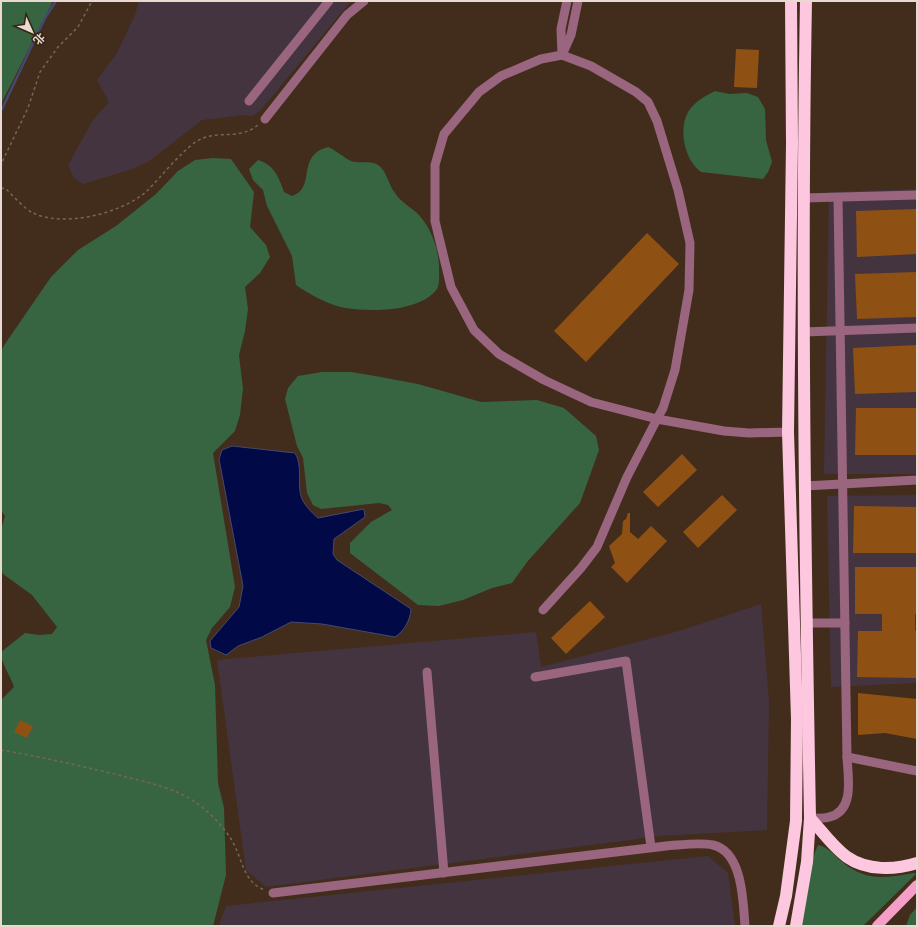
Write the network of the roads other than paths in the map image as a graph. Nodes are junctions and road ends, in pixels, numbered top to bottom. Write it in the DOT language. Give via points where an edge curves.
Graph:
graph roads {
  1 [pos="329,1"];
  2 [pos="364,1"];
  3 [pos="567,1"];
  4 [pos="578,1"];
  5 [pos="792,1"];
  6 [pos="806,1"];
  7 [pos="562,55"];
  8 [pos="249,101"];
  9 [pos="265,118"];
  10 [pos="917,195"];
  11 [pos="803,198"];
  12 [pos="838,198"];
  13 [pos="917,328"];
  14 [pos="840,331"];
  15 [pos="803,332"];
  16 [pos="657,419"];
  17 [pos="788,432"];
  18 [pos="917,480"];
  19 [pos="843,483"];
  20 [pos="804,486"];
  21 [pos="543,610"];
  22 [pos="807,623"];
  23 [pos="845,623"];
  24 [pos="427,672"];
  25 [pos="535,677"];
  26 [pos="847,758"];
  27 [pos="917,771"];
  28 [pos="810,818"];
  29 [pos="651,847"];
  30 [pos="917,863"];
  31 [pos="444,873"];
  32 [pos="917,885"];
  33 [pos="273,893"];
  34 [pos="746,926"];
  35 [pos="779,926"];
  36 [pos="796,926"];
  37 [pos="877,926"];
  1 -- 8 [label="street"];
  2 -- 9 [label="street" via="347,15"];
  3 -- 7 [label="street" via="562,29"];
  4 -- 7 [label="street" via="571,35"];
  5 -- 17 [label="highway"];
  6 -- 11 [label="highway"];
  7 -- 16 [label="street" via="590,66 636,92 648,102 657,121 678,190 690,243 689,290 675,370"];
  7 -- 16 [label="street" via="541,59 502,76 479,92 444,134 434,165 435,221 451,287 474,330 499,354 544,380 591,402"];
  10 -- 12 [label="street"];
  11 -- 12 [label="street"];
  11 -- 15 [label="highway"];
  12 -- 14 [label="street"];
  13 -- 14 [label="street"];
  14 -- 15 [label="street"];
  14 -- 19 [label="street"];
  15 -- 20 [label="highway"];
  16 -- 17 [label="street" via="724,431"];
  16 -- 21 [label="street" via="627,477 597,547 582,568"];
  17 -- 35 [label="highway" via="797,719 796,821 786,896"];
  18 -- 19 [label="street"];
  19 -- 20 [label="street"];
  19 -- 23 [label="street"];
  20 -- 22 [label="highway"];
  22 -- 23 [label="street"];
  22 -- 28 [label="highway"];
  23 -- 26 [label="street"];
  24 -- 31 [label="street"];
  25 -- 29 [label="street" via="626,661"];
  26 -- 27 [label="street"];
  26 -- 28 [label="street" via="849,790 846,802 828,818"];
  28 -- 30 [label="highway" via="848,857 869,866 887,869"];
  28 -- 36 [label="highway" via="807,862"];
  29 -- 31 [label="street"];
  29 -- 34 [label="street" via="712,845 722,849 731,858 737,870 742,887"];
  31 -- 33 [label="street"];
  32 -- 37 [label="main road"];
}
